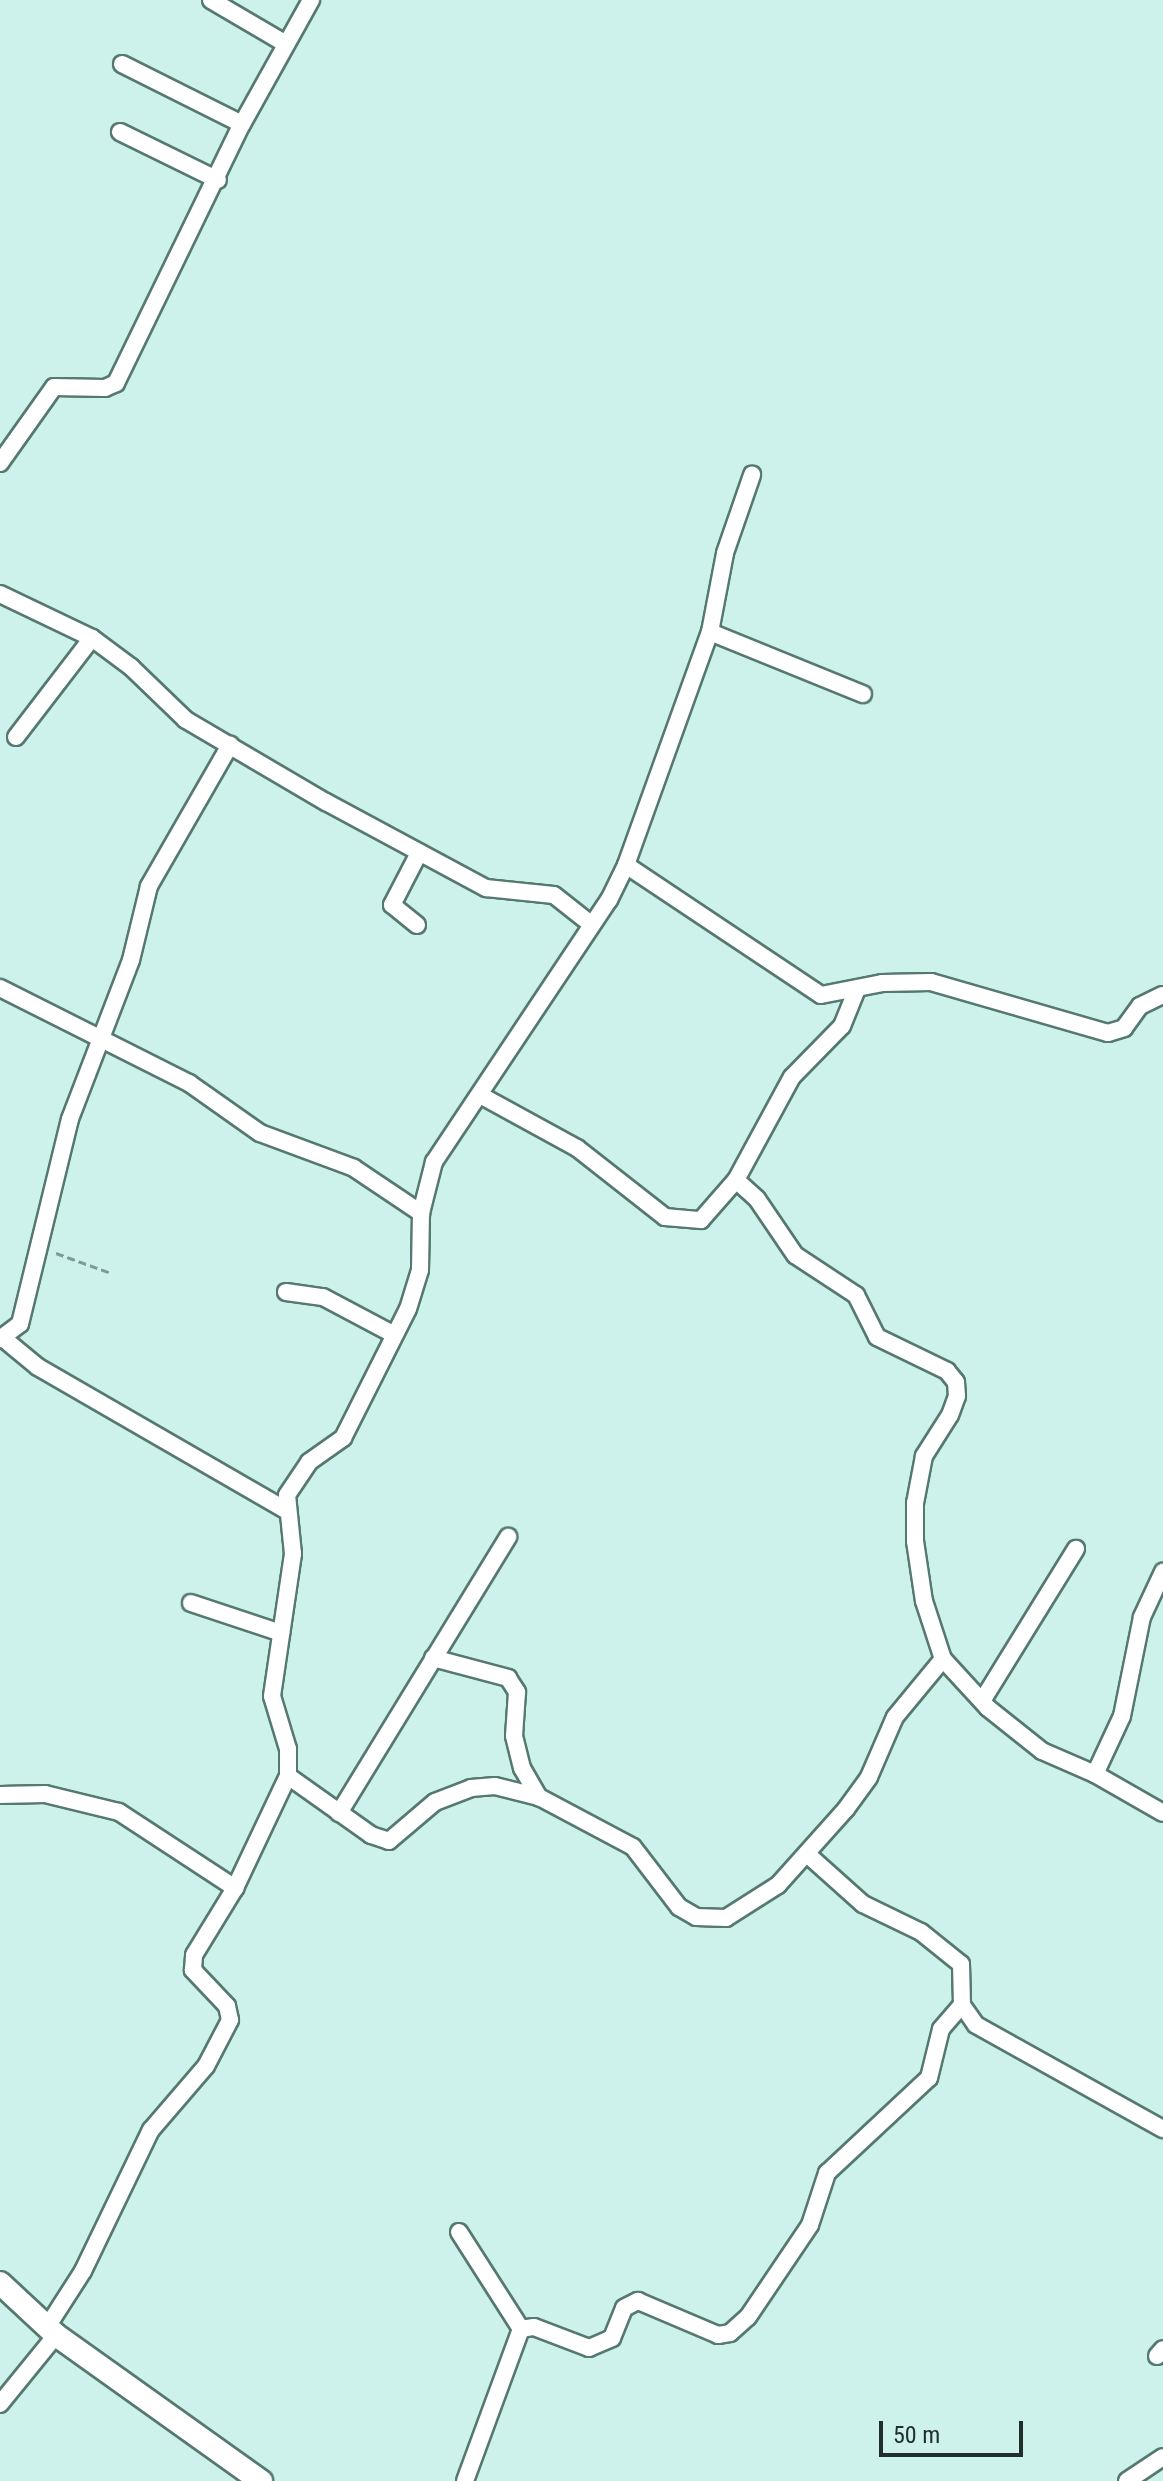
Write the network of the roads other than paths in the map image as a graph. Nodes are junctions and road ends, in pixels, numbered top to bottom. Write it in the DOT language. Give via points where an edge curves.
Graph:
graph roads {
  1 [pos="211,0"];
  2 [pos="311,0"];
  3 [pos="286,44"];
  4 [pos="122,64"];
  5 [pos="242,124"];
  6 [pos="120,132"];
  7 [pos="218,180"];
  8 [pos="0,463"];
  9 [pos="752,475"];
  10 [pos="0,594"];
  11 [pos="710,632"];
  12 [pos="92,638"];
  13 [pos="863,694"];
  14 [pos="16,737"];
  15 [pos="230,745"];
  16 [pos="419,853"];
  17 [pos="626,865"];
  18 [pos="417,925"];
  19 [pos="592,925"];
  20 [pos="0,988"];
  21 [pos="857,989"];
  22 [pos="1163,995"];
  23 [pos="104,1039"];
  24 [pos="482,1096"];
  25 [pos="736,1180"];
  26 [pos="421,1213"];
  27 [pos="286,1292"];
  28 [pos="393,1334"];
  29 [pos="2,1339"];
  30 [pos="287,1511"];
  31 [pos="508,1537"];
  32 [pos="1076,1549"];
  33 [pos="1163,1572"];
  34 [pos="191,1603"];
  35 [pos="281,1633"];
  36 [pos="433,1658"];
  37 [pos="943,1659"];
  38 [pos="982,1701"];
  39 [pos="1095,1774"];
  40 [pos="288,1776"];
  41 [pos="0,1795"];
  42 [pos="539,1797"];
  43 [pos="339,1813"];
  44 [pos="1163,1813"];
  45 [pos="807,1854"];
  46 [pos="235,1888"];
  47 [pos="962,2005"];
  48 [pos="1163,2129"];
  49 [pos="459,2232"];
  50 [pos="0,2283"];
  51 [pos="521,2329"];
  52 [pos="53,2330"];
  53 [pos="0,2404"];
  54 [pos="1163,2457"];
  55 [pos="261,2481"];
  56 [pos="465,2481"];
  57 [pos="1127,2481"];
  1 -- 3 [label="street"];
  2 -- 3 [label="street"];
  3 -- 5 [label="street"];
  4 -- 5 [label="street"];
  5 -- 7 [label="street"];
  6 -- 7 [label="street"];
  7 -- 8 [label="street" via="116,383 105,388 54,387"];
  9 -- 11 [label="street" via="725,553"];
  10 -- 12 [label="street"];
  11 -- 13 [label="street"];
  11 -- 17 [label="street"];
  12 -- 14 [label="street"];
  12 -- 15 [label="street" via="131,667 156,697"];
  15 -- 16 [label="street"];
  15 -- 23 [label="street" via="149,886"];
  16 -- 18 [label="street" via="392,905"];
  16 -- 19 [label="street" via="486,888 554,895"];
  17 -- 19 [label="street"];
  17 -- 21 [label="street" via="677,894 808,990 821,995"];
  19 -- 24 [label="street"];
  20 -- 23 [label="street"];
  21 -- 22 [label="street" via="910,981 960,986 1108,1033 1124,1028 1140,1006"];
  21 -- 25 [label="street" via="842,1026 792,1077"];
  23 -- 26 [label="street" via="189,1083 260,1133 354,1168"];
  23 -- 29 [label="street" via="70,1119 20,1324"];
  24 -- 25 [label="street" via="577,1148 665,1217 701,1220"];
  24 -- 26 [label="street" via="434,1162"];
  25 -- 37 [label="street" via="757,1199 795,1255 856,1295 877,1337 947,1371 956,1382 950,1415 924,1456 915,1503 924,1601"];
  26 -- 28 [label="street" via="420,1270"];
  27 -- 28 [label="street" via="323,1297"];
  28 -- 30 [label="street" via="343,1438 294,1479"];
  29 -- 30 [label="street" via="38,1367"];
  30 -- 35 [label="street" via="293,1554"];
  31 -- 36 [label="street"];
  32 -- 38 [label="street"];
  33 -- 39 [label="street" via="1142,1617 1122,1716"];
  34 -- 35 [label="street"];
  35 -- 40 [label="street" via="272,1696 288,1749"];
  36 -- 42 [label="street" via="508,1678 517,1692 514,1736 522,1768"];
  36 -- 43 [label="street"];
  37 -- 38 [label="street"];
  37 -- 45 [label="street" via="895,1717 859,1793"];
  38 -- 39 [label="street" via="1042,1751"];
  39 -- 44 [label="street"];
  40 -- 43 [label="street"];
  40 -- 46 [label="street"];
  41 -- 46 [label="street" via="60,1796 119,1812"];
  42 -- 43 [label="street" via="495,1786 471,1788 435,1802 389,1841"];
  42 -- 45 [label="street" via="633,1847 679,1907 696,1917 726,1918 747,1909"];
  45 -- 47 [label="street" via="863,1904 921,1932 961,1964"];
  46 -- 52 [label="street" via="194,1955 193,1970 227,2006 230,2020 224,2038 151,2130"];
  47 -- 48 [label="street" via="976,2025 1011,2048"];
  47 -- 51 [label="street" via="941,2029 929,2078 827,2173 810,2225 748,2317 730,2333 700,2332 638,2301 624,2308 612,2338 589,2348 534,2327"];
  49 -- 51 [label="street"];
  50 -- 52 [label="street"];
  51 -- 56 [label="street"];
  52 -- 53 [label="street"];
  52 -- 55 [label="street"];
  54 -- 57 [label="street"];
}
